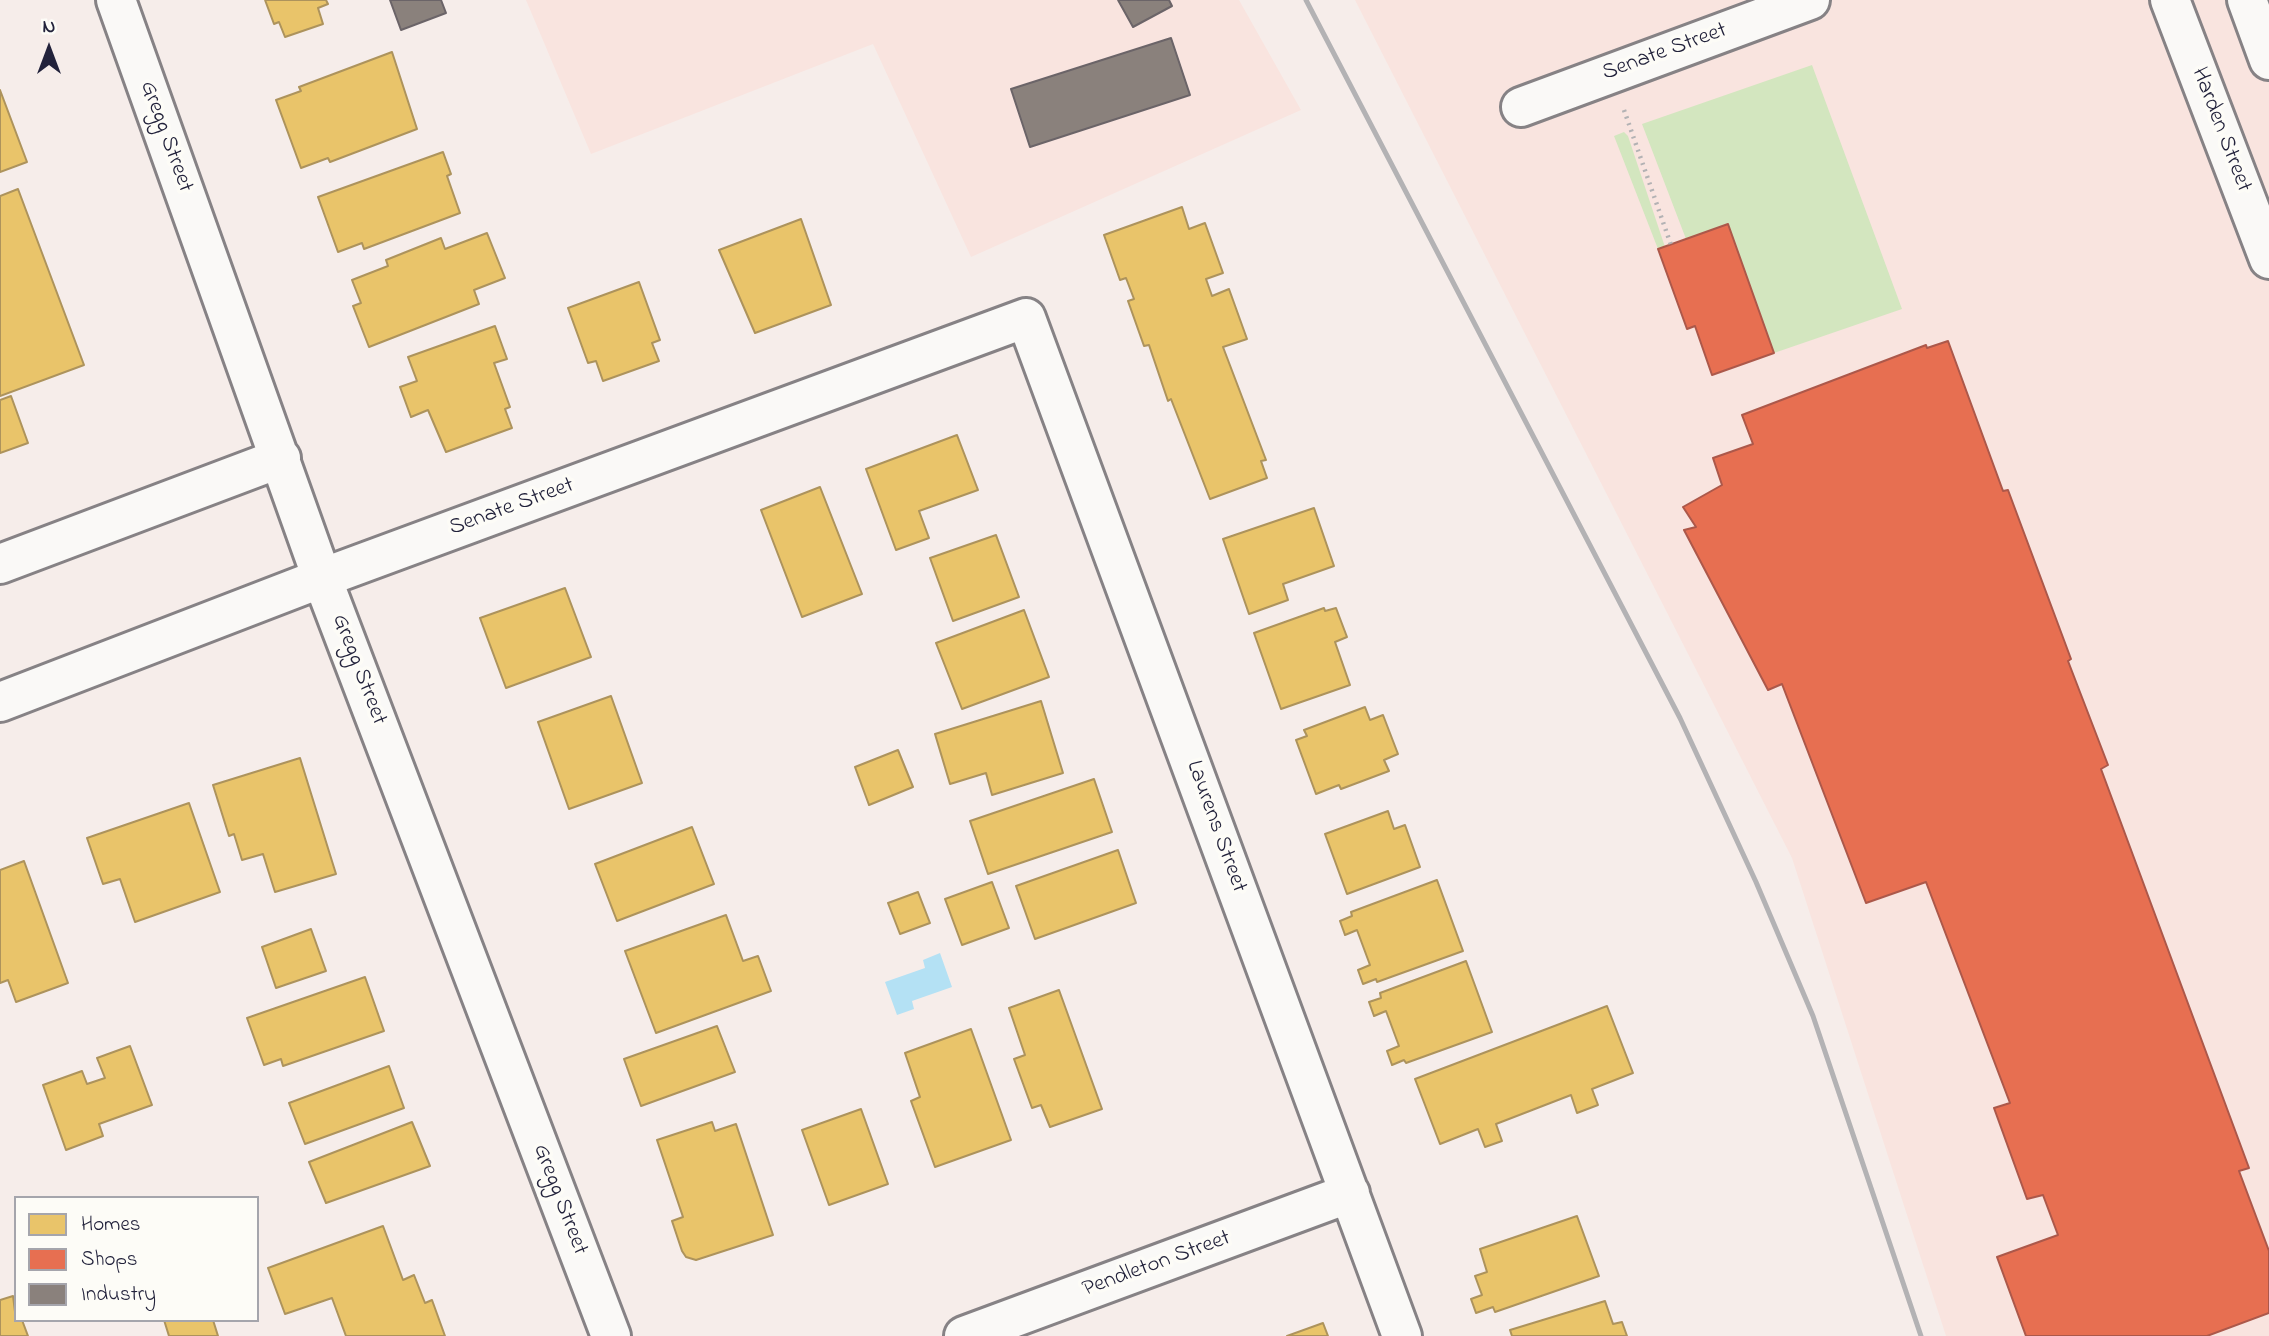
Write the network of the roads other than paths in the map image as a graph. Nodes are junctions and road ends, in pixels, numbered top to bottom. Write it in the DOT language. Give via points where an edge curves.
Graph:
graph roads {
  1 [pos="116,0"];
  2 [pos="1810,0"];
  3 [pos="2170,0"];
  4 [pos="2247,0"];
  5 [pos="2269,60"];
  6 [pos="1521,107"];
  7 [pos="2269,259"];
  8 [pos="1026,318"];
  9 [pos="281,458"];
  10 [pos="0,564"];
  11 [pos="322,578"];
  12 [pos="0,702"];
  13 [pos="1350,1193"];
  14 [pos="611,1336"];
  15 [pos="964,1336"];
  16 [pos="1402,1336"];
  1 -- 9 [label="street, Gregg Street"];
  2 -- 6 [label="street, Senate Street"];
  3 -- 7 [label="street, Harden Street"];
  4 -- 5 [label="street"];
  8 -- 11 [label="street, Senate Street"];
  8 -- 13 [label="street, Laurens Street"];
  9 -- 10 [label="street"];
  9 -- 11 [label="street, Gregg Street"];
  11 -- 12 [label="street, Senate Street"];
  11 -- 14 [label="street, Gregg Street"];
  13 -- 15 [label="street, Pendleton Street"];
  13 -- 16 [label="street, Laurens Street"];
}
